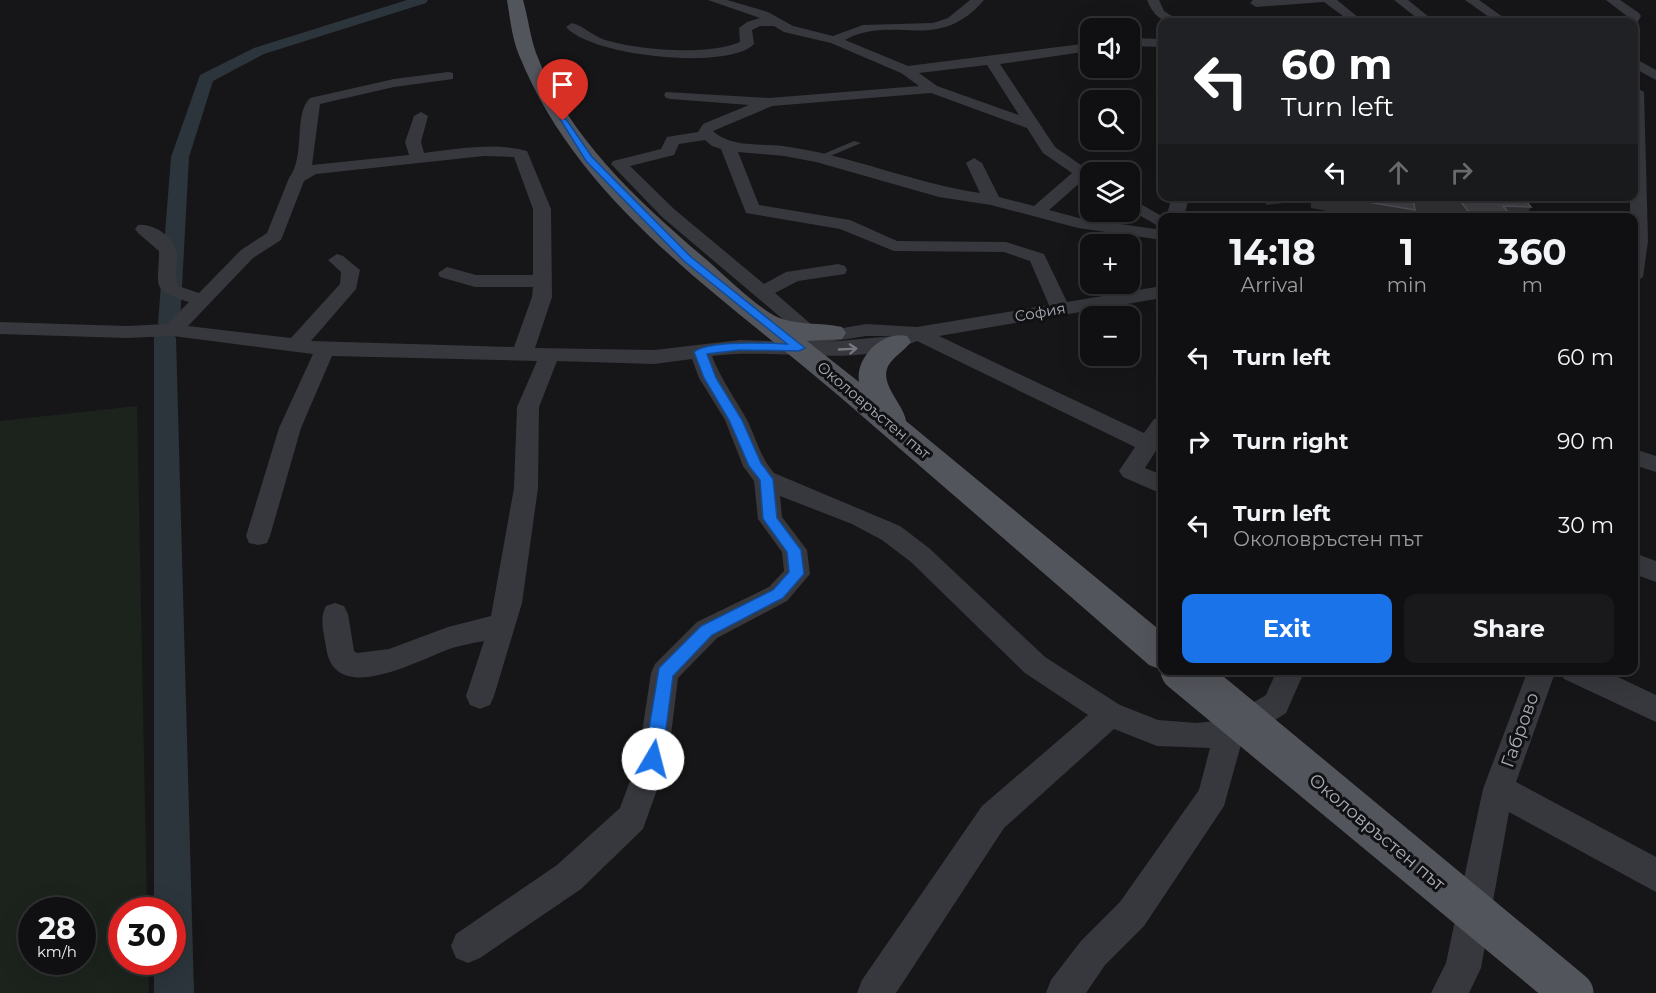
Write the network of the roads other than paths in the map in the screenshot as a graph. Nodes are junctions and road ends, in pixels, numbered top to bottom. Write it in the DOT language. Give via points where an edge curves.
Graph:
graph roads {
  1 [pos="514,0"];
  2 [pos="714,0"];
  3 [pos="978,0"];
  4 [pos="1319,0"];
  5 [pos="1329,0"];
  6 [pos="1401,0"];
  7 [pos="1471,0"];
  8 [pos="1611,0"];
  9 [pos="1136,1"];
  10 [pos="1154,4"];
  11 [pos="1265,15"];
  12 [pos="1168,18"];
  13 [pos="1353,18"];
  14 [pos="1424,18"];
  15 [pos="1498,18"];
  16 [pos="1634,18"];
  17 [pos="779,23"];
  18 [pos="572,27"];
  19 [pos="835,40"];
  20 [pos="1140,42"];
  21 [pos="1158,43"];
  22 [pos="1080,48"];
  23 [pos="991,61"];
  24 [pos="1638,65"];
  25 [pos="906,69"];
  26 [pos="447,76"];
  27 [pos="1656,76"];
  28 [pos="932,89"];
  29 [pos="1656,89"];
  30 [pos="1638,92"];
  31 [pos="671,95"];
  32 [pos="770,102"];
  33 [pos="421,116"];
  34 [pos="1034,125"];
  35 [pos="707,135"];
  36 [pos="858,143"];
  37 [pos="728,146"];
  38 [pos="1638,148"];
  39 [pos="418,158"];
  40 [pos="818,158"];
  41 [pos="974,163"];
  42 [pos="1080,172"];
  43 [pos="302,174"];
  44 [pos="1080,180"];
  45 [pos="992,200"];
  46 [pos="1140,210"];
  47 [pos="1038,211"];
  48 [pos="1158,221"];
  49 [pos="144,229"];
  50 [pos="1158,234"];
  51 [pos="1643,242"];
  52 [pos="338,260"];
  53 [pos="1638,261"];
  54 [pos="838,270"];
  55 [pos="447,273"];
  56 [pos="543,281"];
  57 [pos="764,291"];
  58 [pos="1158,293"];
  59 [pos="186,295"];
  60 [pos="1060,309"];
  61 [pos="0,328"];
  62 [pos="173,330"];
  63 [pos="814,338"];
  64 [pos="907,338"];
  65 [pos="296,345"];
  66 [pos="325,349"];
  67 [pos="524,352"];
  68 [pos="700,352"];
  69 [pos="550,354"];
  70 [pos="1158,430"];
  71 [pos="899,431"];
  72 [pos="1148,444"];
  73 [pos="1638,458"];
  74 [pos="1656,464"];
  75 [pos="766,479"];
  76 [pos="1158,483"];
  77 [pos="258,536"];
  78 [pos="1638,565"];
  79 [pos="1656,572"];
  80 [pos="335,614"];
  81 [pos="502,625"];
  82 [pos="1158,651"];
  83 [pos="1188,675"];
  84 [pos="1290,675"];
  85 [pos="1540,675"];
  86 [pos="1585,675"];
  87 [pos="480,696"];
  88 [pos="1656,709"];
  89 [pos="1110,714"];
  90 [pos="1229,733"];
  91 [pos="1498,789"];
  92 [pos="1656,874"];
  93 [pos="468,946"];
  94 [pos="875,993"];
  95 [pos="1064,993"];
  96 [pos="1449,993"];
  97 [pos="1572,993"];
  1 -- 63 [label="main road, Околовръстен път" via="523,44 550,101 589,159 688,259 763,321"];
  2 -- 17 [label="street"];
  3 -- 19 [label="street" via="948,23 868,26"];
  4 -- 11 [label="street" via="1256,3"];
  5 -- 13 [label="street"];
  6 -- 14 [label="street"];
  7 -- 15 [label="street"];
  8 -- 16 [label="street"];
  9 -- 10 [label="street"];
  10 -- 12 [label="street"];
  17 -- 18 [label="street" via="768,20 752,24 744,31 747,44 714,53 610,46 583,37"];
  17 -- 19 [label="street"];
  19 -- 25 [label="street"];
  20 -- 21 [label="street"];
  22 -- 23 [label="street"];
  23 -- 25 [label="street"];
  23 -- 34 [label="street"];
  24 -- 27 [label="street"];
  25 -- 28 [label="street"];
  26 -- 43 [label="street" via="315,101 311,105"];
  28 -- 32 [label="street"];
  28 -- 34 [label="street"];
  29 -- 30 [label="street"];
  31 -- 32 [label="street"];
  32 -- 35 [label="street" via="708,126"];
  33 -- 39 [label="street" via="413,142"];
  34 -- 42 [label="street" via="1049,150"];
  35 -- 37 [label="street"];
  35 -- 57 [label="street" via="681,137 672,140 668,152 619,164 668,213"];
  36 -- 40 [label="lane"];
  37 -- 40 [label="street"];
  37 -- 60 [label="street" via="752,209 844,224 894,246 1006,247 1038,258"];
  38 -- 51 [label="street"];
  39 -- 43 [label="street"];
  39 -- 56 [label="street" via="484,151 521,154 542,209"];
  40 -- 45 [label="street" via="945,193"];
  41 -- 45 [label="street"];
  43 -- 59 [label="street" via="275,236"];
  44 -- 47 [label="street"];
  45 -- 47 [label="street"];
  46 -- 48 [label="street"];
  47 -- 50 [label="street" via="1078,223"];
  49 -- 59 [label="street" via="166,243 169,251 165,277"];
  51 -- 53 [label="street"];
  52 -- 65 [label="street" via="351,270 349,285"];
  54 -- 57 [label="street" via="793,276"];
  55 -- 56 [label="street" via="475,281"];
  56 -- 67 [label="street" via="542,297"];
  57 -- 63 [label="street"];
  58 -- 60 [label="street, София"];
  59 -- 62 [label="street"];
  60 -- 64 [label="street, София"];
  61 -- 62 [label="street"];
  62 -- 65 [label="street"];
  63 -- 64 [label="street" via="885,328"];
  63 -- 64 [label="street, София, one-way" via="843,350"];
  63 -- 68 [label="street"];
  63 -- 71 [label="main road, Околовръстен път"];
  64 -- 71 [label="main road" via="876,361 873,371 874,386"];
  64 -- 72 [label="street"];
  65 -- 66 [label="street"];
  66 -- 67 [label="street"];
  66 -- 77 [label="street" via="290,428"];
  67 -- 69 [label="street"];
  68 -- 69 [label="street" via="654,357"];
  68 -- 75 [label="street" via="755,466"];
  69 -- 81 [label="street" via="528,407 526,488 509,603"];
  70 -- 72 [label="street"];
  71 -- 82 [label="main road, Околовръстен път"];
  72 -- 76 [label="street" via="1131,471"];
  73 -- 74 [label="street"];
  75 -- 89 [label="street" via="891,533 920,555 1035,665"];
  75 -- 93 [label="street" via="770,519 794,550 797,574 778,594 707,630 665,673 653,759 632,818 569,877"];
  78 -- 79 [label="street"];
  80 -- 81 [label="street" via="341,657 353,666 390,661 448,638"];
  81 -- 87 [label="street"];
  83 -- 97 [label="main road, Околовръстен път, bridge"];
  84 -- 90 [label="street" via="1276,704"];
  85 -- 91 [label="street, Габрово"];
  86 -- 88 [label="street"];
  89 -- 90 [label="street" via="1157,733"];
  89 -- 94 [label="street" via="993,818"];
  90 -- 95 [label="street" via="1213,796 1132,914 1093,953"];
  91 -- 92 [label="street"];
  91 -- 96 [label="street, Габрово" via="1463,968"];
}
